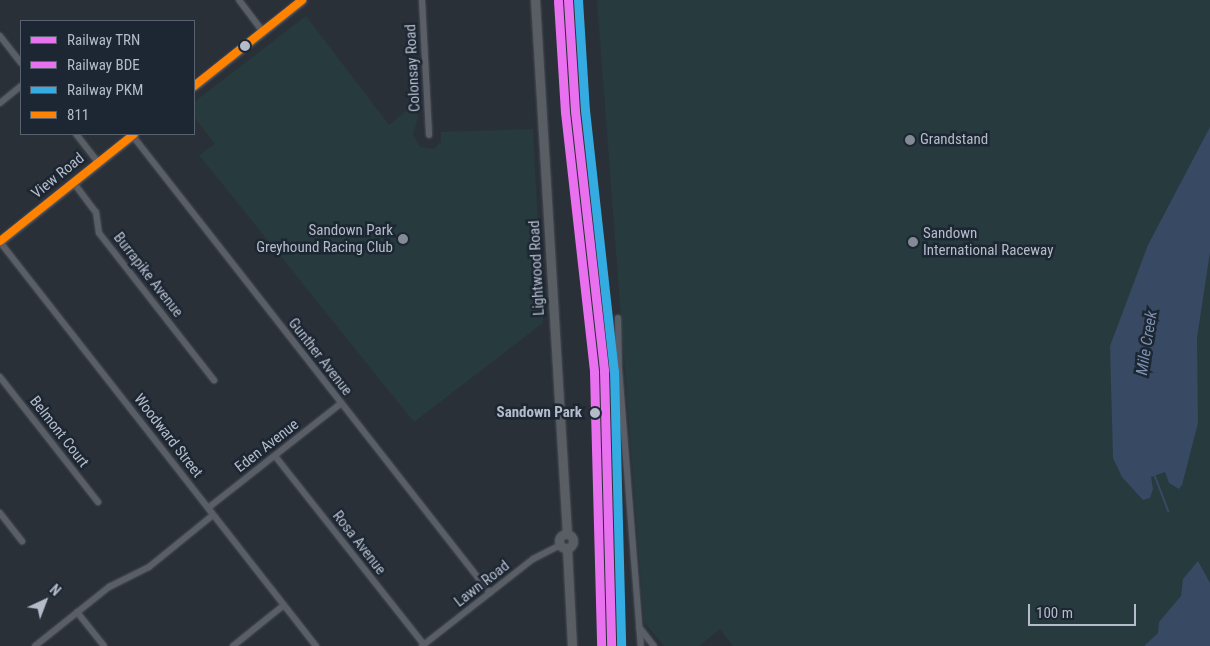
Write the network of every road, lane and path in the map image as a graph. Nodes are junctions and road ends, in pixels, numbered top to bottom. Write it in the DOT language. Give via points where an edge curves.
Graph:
graph roads {
  1 [pos="239,0"];
  2 [pos="302,0"];
  3 [pos="422,0"];
  4 [pos="534,0"];
  5 [pos="262,30"];
  6 [pos="0,36"];
  7 [pos="20,62"];
  8 [pos="195,85"];
  9 [pos="20,87"];
  10 [pos="0,103"];
  11 [pos="77,135"];
  12 [pos="132,135"];
  13 [pos="134,135"];
  14 [pos="429,135"];
  15 [pos="98,162"];
  16 [pos="72,182"];
  17 [pos="0,242"];
  18 [pos="618,318"];
  19 [pos="0,377"];
  20 [pos="214,380"];
  21 [pos="340,404"];
  22 [pos="275,456"];
  23 [pos="98,502"];
  24 [pos="208,508"];
  25 [pos="0,512"];
  26 [pos="214,515"];
  27 [pos="22,541"];
  28 [pos="563,547"];
  29 [pos="490,593"];
  30 [pos="284,606"];
  31 [pos="77,612"];
  32 [pos="639,627"];
  33 [pos="423,645"];
  34 [pos="35,646"];
  35 [pos="104,646"];
  36 [pos="234,646"];
  37 [pos="316,646"];
  38 [pos="572,646"];
  39 [pos="641,646"];
  40 [pos="654,646"];
  1 -- 5 [label="street"];
  2 -- 5 [label="main road"];
  3 -- 14 [label="street, Colonsay Road"];
  4 -- 28 [label="main road, Lightwood Road" via="567,534 559,538"];
  5 -- 8 [label="main road"];
  6 -- 7 [label="street"];
  9 -- 10 [label="street"];
  11 -- 15 [label="street"];
  12 -- 15 [label="main road, View Road"];
  13 -- 21 [label="street, Gunther Avenue"];
  15 -- 16 [label="main road, View Road"];
  16 -- 17 [label="main road, View Road"];
  16 -- 20 [label="street, Burrapike Avenue" via="96,212 99,233"];
  17 -- 24 [label="street, Woodward Street"];
  18 -- 32 [label="street" via="618,358"];
  19 -- 23 [label="street, Belmont Court"];
  21 -- 22 [label="street, Eden Avenue"];
  21 -- 29 [label="street, Gunther Avenue"];
  22 -- 24 [label="street, Eden Avenue"];
  22 -- 33 [label="street, Rosa Avenue"];
  24 -- 26 [label="street, Woodward Street"];
  25 -- 27 [label="street"];
  26 -- 30 [label="street, Woodward Street"];
  26 -- 31 [label="street" via="149,567 109,587"];
  28 -- 29 [label="street, Lawn Road" via="534,559"];
  28 -- 38 [label="main road"];
  29 -- 33 [label="street, Lawn Road"];
  30 -- 36 [label="street"];
  30 -- 37 [label="street, Woodward Street"];
  31 -- 34 [label="street"];
  31 -- 35 [label="street"];
  32 -- 39 [label="street"];
  32 -- 40 [label="street"];
}
